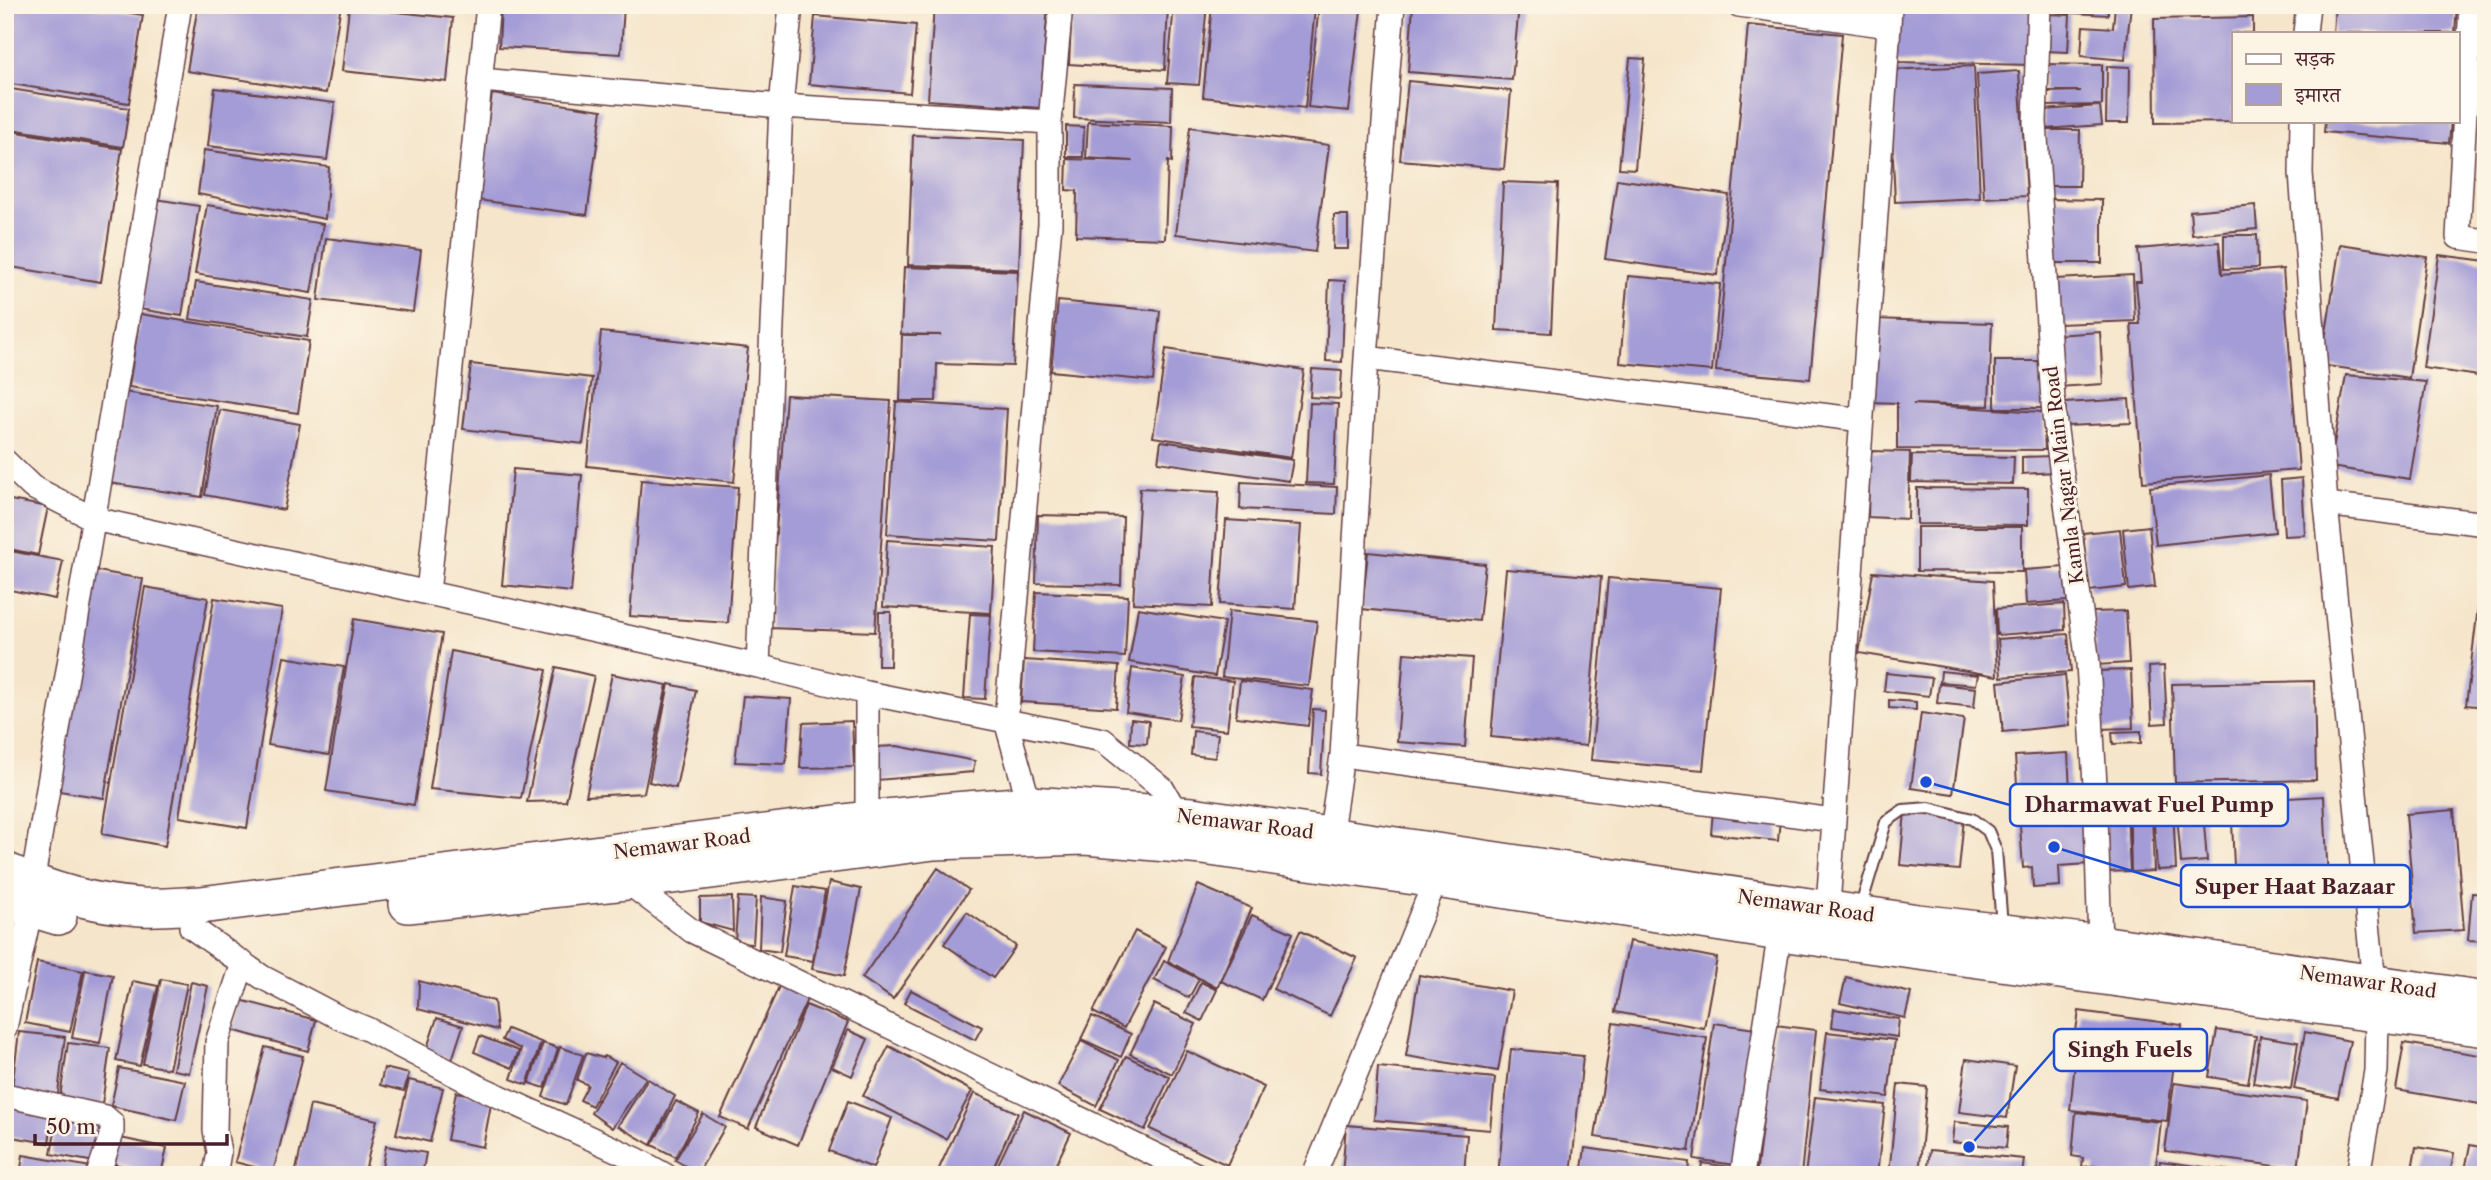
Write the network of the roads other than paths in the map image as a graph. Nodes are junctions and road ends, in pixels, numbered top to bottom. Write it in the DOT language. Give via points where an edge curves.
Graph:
graph roads {
  1 [pos="180,5"];
  2 [pos="488,5"];
  3 [pos="791,5"];
  4 [pos="1061,5"];
  5 [pos="1393,5"];
  6 [pos="1739,5"];
  7 [pos="2039,5"];
  8 [pos="2308,5"];
  9 [pos="2471,5"];
  10 [pos="1890,16"];
  11 [pos="2305,32"];
  12 [pos="481,80"];
  13 [pos="781,106"];
  14 [pos="1050,122"];
  15 [pos="2302,122"];
  16 [pos="2486,241"];
  17 [pos="1366,358"];
  18 [pos="1862,420"];
  19 [pos="5,461"];
  20 [pos="2326,504"];
  21 [pos="94,519"];
  22 [pos="2486,524"];
  23 [pos="428,593"];
  24 [pos="758,666"];
  25 [pos="867,693"];
  26 [pos="1006,721"];
  27 [pos="1342,755"];
  28 [pos="867,820"];
  29 [pos="1833,820"];
  30 [pos="1035,821"];
  31 [pos="1178,829"];
  32 [pos="1328,849"];
  33 [pos="1436,879"];
  34 [pos="626,881"];
  35 [pos="18,891"];
  36 [pos="1837,920"];
  37 [pos="191,927"];
  38 [pos="1780,932"];
  39 [pos="2003,932"];
  40 [pos="2100,944"];
  41 [pos="243,963"];
  42 [pos="2375,998"];
  43 [pos="2486,1000"];
  44 [pos="5,1028"];
  45 [pos="2486,1028"];
  46 [pos="5,1095"];
  47 [pos="98,1175"];
  48 [pos="215,1175"];
  49 [pos="664,1175"];
  50 [pos="1197,1175"];
  51 [pos="1314,1175"];
  52 [pos="1742,1175"];
  53 [pos="2358,1175"];
  1 -- 21 [label="street"];
  2 -- 12 [label="street"];
  3 -- 13 [label="street"];
  4 -- 14 [label="street"];
  5 -- 17 [label="street"];
  6 -- 10 [label="street"];
  7 -- 40 [label="street, Kamla Nagar Main Road" via="2035,122 2054,416 2088,663"];
  8 -- 11 [label="street"];
  9 -- 16 [label="street" via="2458,237"];
  10 -- 18 [label="street"];
  12 -- 13 [label="street"];
  12 -- 23 [label="street"];
  13 -- 14 [label="street"];
  13 -- 24 [label="street"];
  14 -- 26 [label="street" via="1051,224"];
  15 -- 20 [label="street" via="2301,173"];
  17 -- 18 [label="street"];
  17 -- 27 [label="street"];
  18 -- 29 [label="street"];
  19 -- 21 [label="street" via="32,487"];
  20 -- 22 [label="street"];
  20 -- 42 [label="street"];
  21 -- 23 [label="street"];
  21 -- 35 [label="street"];
  23 -- 24 [label="street"];
  24 -- 25 [label="street"];
  25 -- 26 [label="street"];
  25 -- 28 [label="street"];
  26 -- 30 [label="street"];
  26 -- 31 [label="street" via="1103,740 1162,788"];
  27 -- 29 [label="street"];
  27 -- 32 [label="street"];
  28 -- 30 [label="highway, Nemawar Road"];
  28 -- 35 [label="highway, Nemawar Road" via="201,905 142,907"];
  29 -- 36 [label="street"];
  30 -- 31 [label="highway, Nemawar Road" via="1085,836"];
  30 -- 34 [label="highway, Nemawar Road" via="934,841"];
  31 -- 32 [label="highway, Nemawar Road"];
  32 -- 33 [label="highway, Nemawar Road"];
  32 -- 36 [label="highway, Nemawar Road"];
  33 -- 38 [label="highway, Nemawar Road"];
  33 -- 51 [label="street"];
  34 -- 37 [label="highway, Nemawar Road"];
  34 -- 50 [label="street" via="692,930"];
  35 -- 37 [label="highway, Nemawar Road" via="84,925"];
  35 -- 44 [label="street"];
  36 -- 38 [label="highway, Nemawar Road"];
  36 -- 39 [label="highway, Nemawar Road"];
  36 -- 39 [label="lane" via="1886,822 1903,810 1929,808 1972,819 1988,831 1996,850"];
  36 -- 42 [label="highway, Nemawar Road"];
  37 -- 41 [label="street"];
  38 -- 52 [label="street"];
  39 -- 40 [label="highway, Nemawar Road"];
  40 -- 42 [label="highway, Nemawar Road"];
  41 -- 48 [label="street" via="217,1042 215,1130 219,1152"];
  41 -- 49 [label="street" via="340,1018"];
  42 -- 43 [label="highway, Nemawar Road"];
  42 -- 45 [label="highway, Nemawar Road"];
  42 -- 53 [label="street" via="2376,1071"];
  46 -- 47 [label="street" via="105,1116 112,1123 112,1133"];
}
